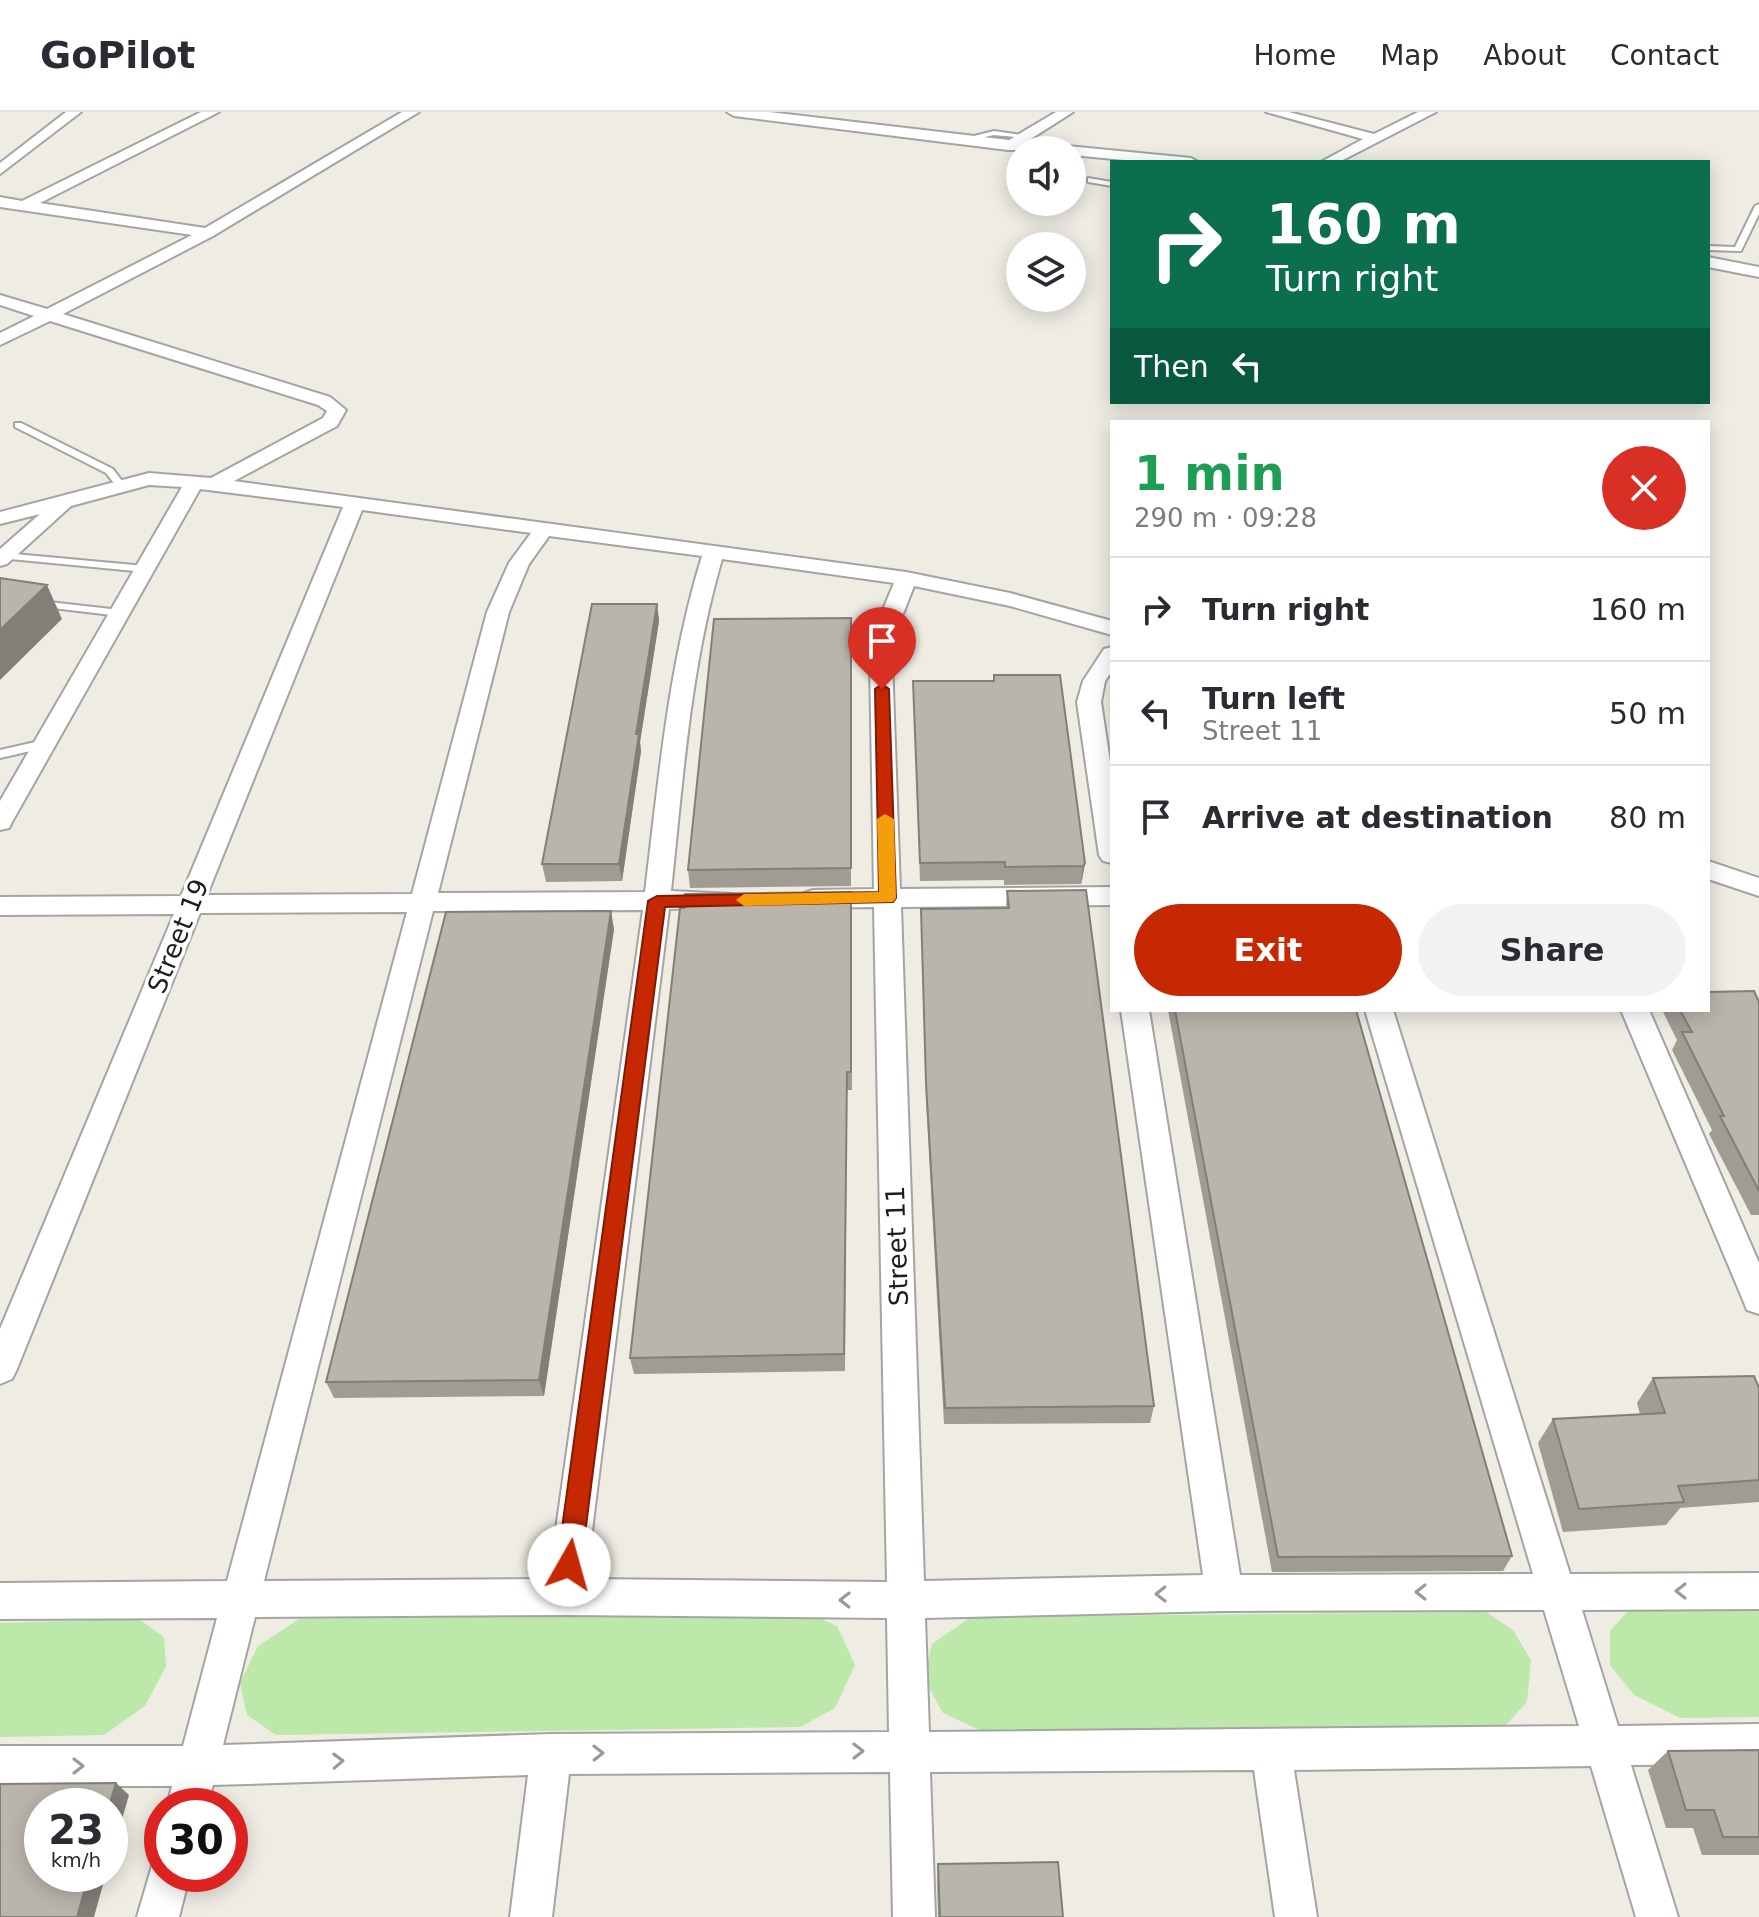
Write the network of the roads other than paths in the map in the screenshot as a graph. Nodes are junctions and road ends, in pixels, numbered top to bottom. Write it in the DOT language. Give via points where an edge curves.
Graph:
graph roads {
  1 [pos="74,112"];
  2 [pos="212,112"];
  3 [pos="412,112"];
  4 [pos="734,112"];
  5 [pos="1273,112"];
  6 [pos="1429,112"];
  7 [pos="769,114"];
  8 [pos="1057,114"];
  9 [pos="1025,136"];
  10 [pos="1377,139"];
  11 [pos="962,140"];
  12 [pos="1006,146"];
  13 [pos="1086,152"];
  14 [pos="1163,160"];
  15 [pos="1332,160"];
  16 [pos="0,170"];
  17 [pos="1091,180"];
  18 [pos="1110,184"];
  19 [pos="0,202"];
  20 [pos="23,206"];
  21 [pos="1759,206"];
  22 [pos="208,233"];
  23 [pos="1710,248"];
  24 [pos="1710,262"];
  25 [pos="1759,272"];
  26 [pos="0,300"];
  27 [pos="49,315"];
  28 [pos="0,340"];
  29 [pos="18,425"];
  30 [pos="204,484"];
  31 [pos="120,485"];
  32 [pos="68,499"];
  33 [pos="355,503"];
  34 [pos="0,518"];
  35 [pos="544,529"];
  36 [pos="713,553"];
  37 [pos="2,558"];
  38 [pos="145,569"];
  39 [pos="906,578"];
  40 [pos="30,603"];
  41 [pos="120,613"];
  42 [pos="1110,627"];
  43 [pos="1110,657"];
  44 [pos="44,744"];
  45 [pos="0,754"];
  46 [pos="0,822"];
  47 [pos="1110,842"];
  48 [pos="1710,871"];
  49 [pos="1759,887"];
  50 [pos="1110,896"];
  51 [pos="887,898"];
  52 [pos="795,899"];
  53 [pos="749,900"];
  54 [pos="424,901"];
  55 [pos="657,901"];
  56 [pos="193,902"];
  57 [pos="0,906"];
  58 [pos="1135,1012"];
  59 [pos="1380,1012"];
  60 [pos="1636,1012"];
  61 [pos="1759,1300"];
  62 [pos="0,1369"];
  63 [pos="1759,1591"];
  64 [pos="1557,1592"];
  65 [pos="1224,1593"];
  66 [pos="565,1597"];
  67 [pos="908,1600"];
  68 [pos="0,1601"];
  69 [pos="240,1601"];
  70 [pos="1759,1744"];
  71 [pos="1605,1745"];
  72 [pos="1271,1750"];
  73 [pos="910,1751"];
  74 [pos="551,1754"];
  75 [pos="0,1766"];
  76 [pos="197,1766"];
  77 [pos="192,1788"];
  78 [pos="164,1892"];
  79 [pos="158,1917"];
  80 [pos="531,1917"];
  81 [pos="914,1917"];
  82 [pos="1296,1917"];
  83 [pos="1657,1917"];
  1 -- 16 [label="street"];
  2 -- 20 [label="street"];
  3 -- 22 [label="street"];
  4 -- 7 [label="street"];
  5 -- 10 [label="street"];
  6 -- 10 [label="street"];
  7 -- 11 [label="street"];
  8 -- 9 [label="street"];
  9 -- 11 [label="lane" via="994,133"];
  10 -- 15 [label="street"];
  11 -- 12 [label="street"];
  13 -- 14 [label="street"];
  17 -- 18 [label="lane"];
  19 -- 20 [label="street"];
  20 -- 22 [label="street"];
  21 -- 23 [label="lane" via="1738,249"];
  22 -- 27 [label="street"];
  24 -- 25 [label="street"];
  26 -- 27 [label="street"];
  27 -- 28 [label="street"];
  27 -- 30 [label="street" via="324,401 337,410 330,422"];
  29 -- 31 [label="lane" via="107,470"];
  30 -- 31 [label="street" via="149,479"];
  30 -- 33 [label="street"];
  30 -- 38 [label="street"];
  31 -- 32 [label="street"];
  32 -- 34 [label="street"];
  32 -- 37 [label="street"];
  33 -- 35 [label="street"];
  33 -- 56 [label="street, Street 19"];
  35 -- 36 [label="street"];
  35 -- 54 [label="street" via="519,563 498,612"];
  36 -- 39 [label="street"];
  36 -- 55 [label="street" via="680,686"];
  37 -- 38 [label="lane"];
  38 -- 41 [label="street"];
  39 -- 42 [label="street"];
  39 -- 51 [label="street, Street 11" via="881,659"];
  40 -- 41 [label="lane"];
  41 -- 44 [label="street"];
  43 -- 47 [label="street" via="1094,681 1089,702"];
  44 -- 45 [label="lane"];
  44 -- 46 [label="street"];
  48 -- 49 [label="street"];
  50 -- 51 [label="street"];
  51 -- 52 [label="street"];
  51 -- 67 [label="street, Street 11"];
  53 -- 55 [label="street"];
  54 -- 55 [label="street"];
  54 -- 56 [label="street"];
  54 -- 69 [label="street"];
  55 -- 66 [label="street"];
  56 -- 57 [label="street"];
  56 -- 62 [label="street, Street 19"];
  58 -- 65 [label="street"];
  59 -- 64 [label="street"];
  60 -- 61 [label="street"];
  63 -- 64 [label="street, one-way"];
  64 -- 65 [label="street, one-way"];
  64 -- 71 [label="street"];
  65 -- 67 [label="street, one-way"];
  67 -- 66 [label="street, one-way"];
  66 -- 69 [label="street"];
  67 -- 73 [label="street, Street 11"];
  68 -- 69 [label="street"];
  69 -- 76 [label="street"];
  70 -- 71 [label="street"];
  71 -- 72 [label="street"];
  71 -- 83 [label="street"];
  72 -- 73 [label="street"];
  72 -- 82 [label="street"];
  74 -- 73 [label="street, one-way"];
  73 -- 81 [label="street, Street 11"];
  76 -- 74 [label="street, one-way"];
  74 -- 80 [label="street"];
  75 -- 76 [label="street, one-way"];
  76 -- 77 [label="street"];
  78 -- 79 [label="street"];
}
